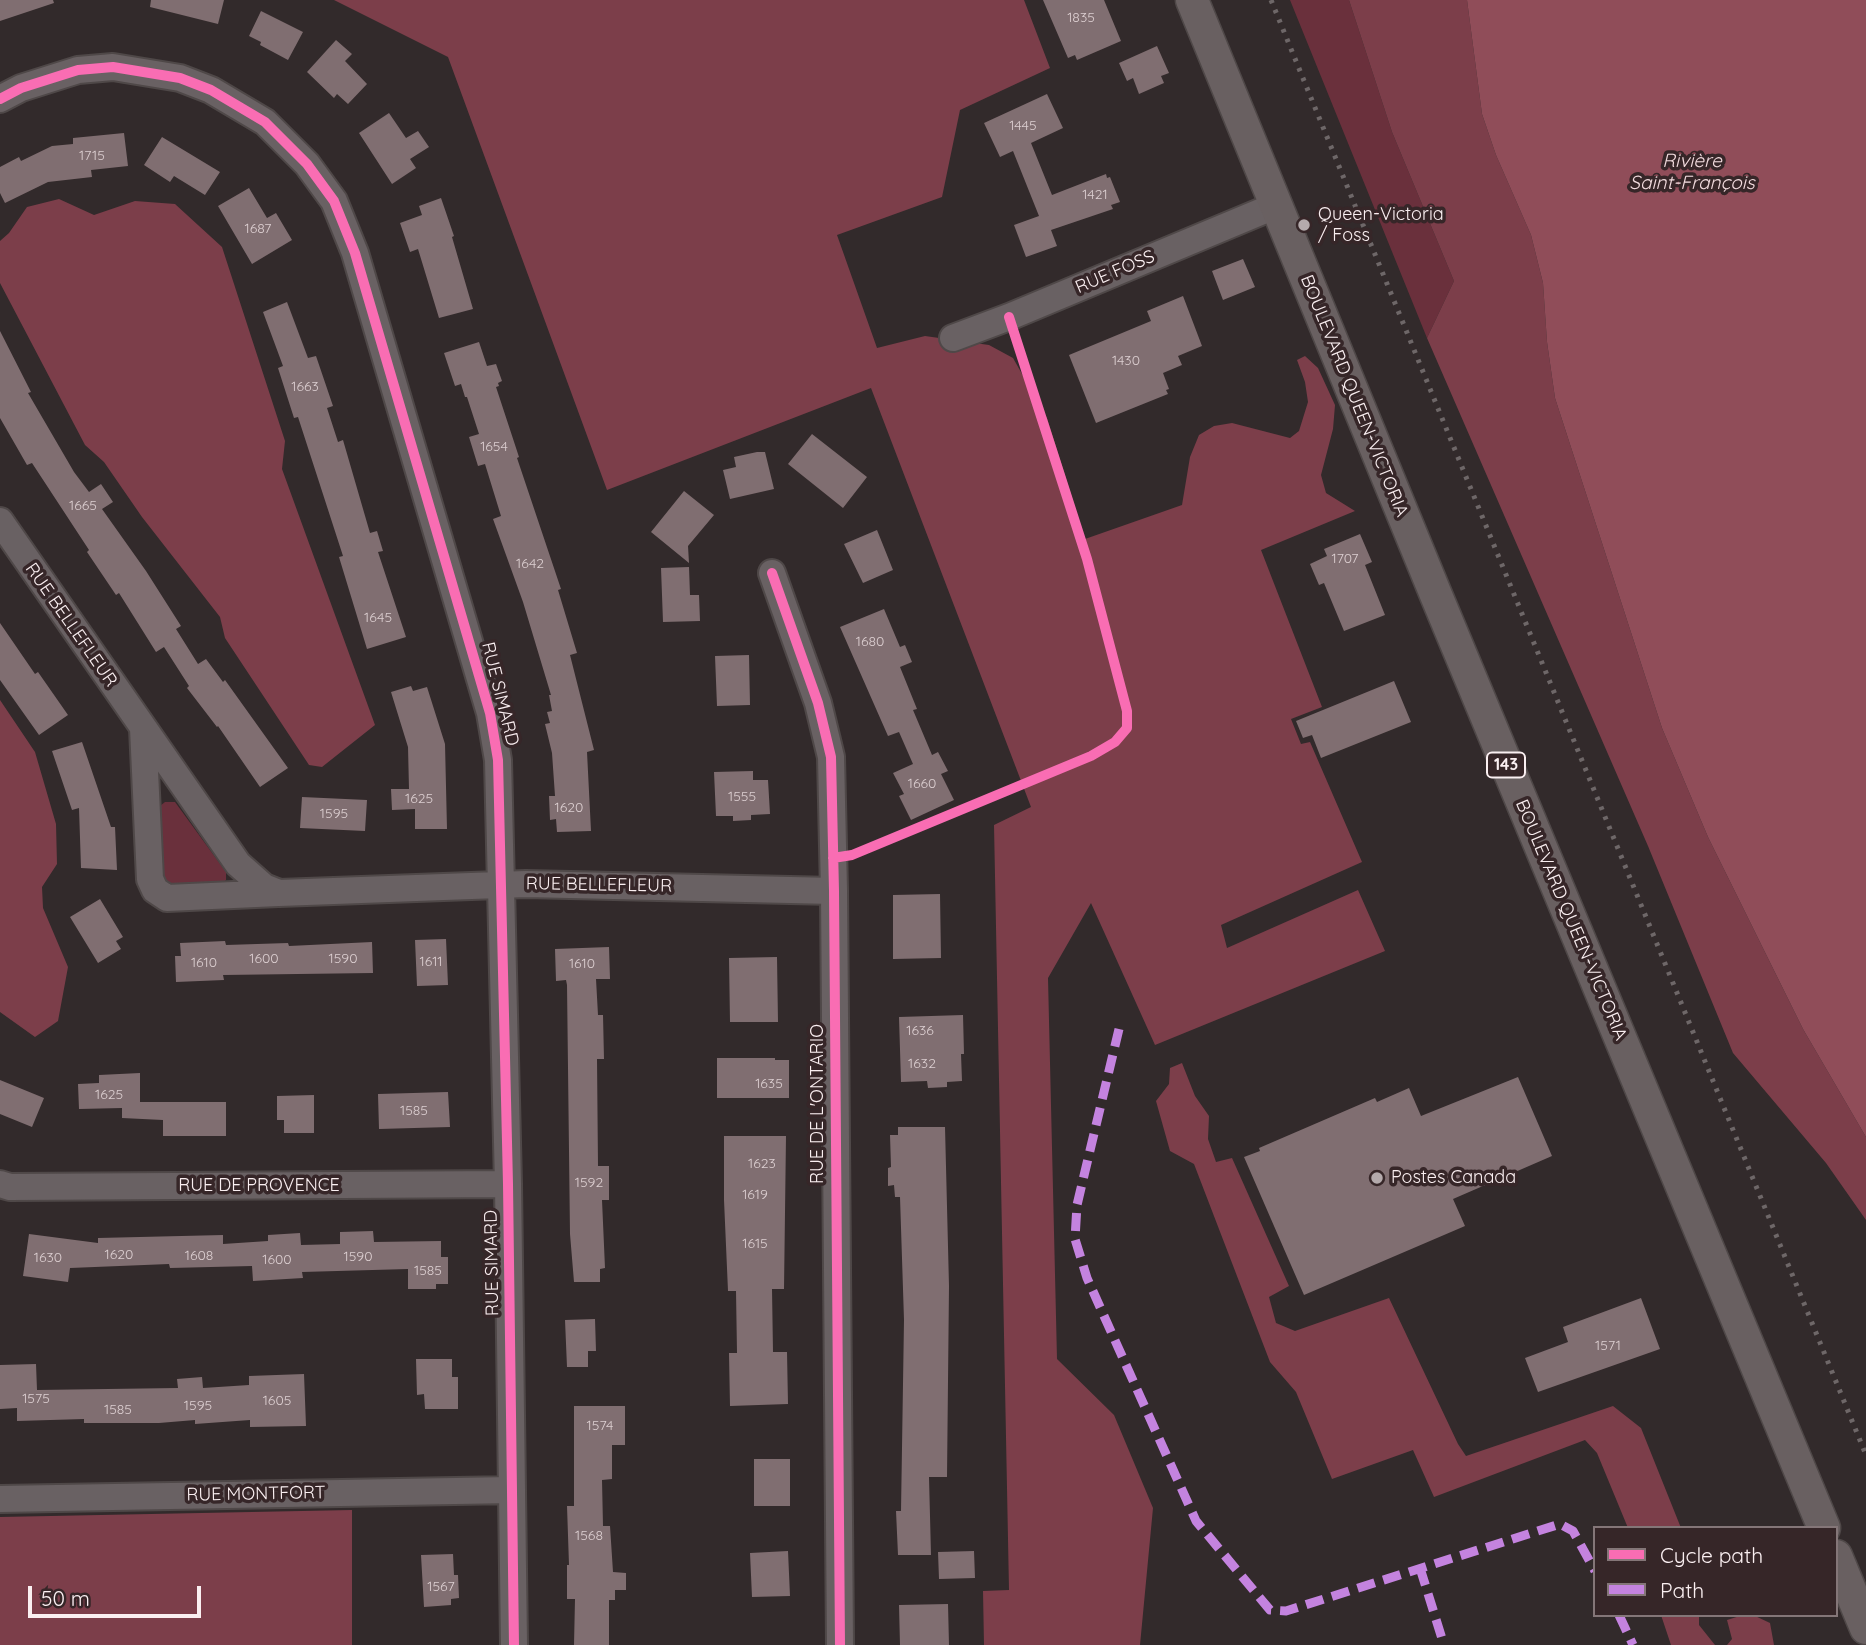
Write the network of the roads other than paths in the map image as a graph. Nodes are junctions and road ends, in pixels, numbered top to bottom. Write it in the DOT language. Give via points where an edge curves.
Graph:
graph roads {
  1 [pos="1192,0"];
  2 [pos="0,99"];
  3 [pos="1277,205"];
  4 [pos="953,338"];
  5 [pos="0,521"];
  6 [pos="772,573"];
  7 [pos="143,728"];
  8 [pos="502,885"];
  9 [pos="834,891"];
  10 [pos="279,893"];
  11 [pos="508,1184"];
  12 [pos="4,1187"];
  13 [pos="512,1490"];
  14 [pos="0,1499"];
  15 [pos="1823,1526"];
  16 [pos="1838,1561"];
  17 [pos="1866,1628"];
  18 [pos="514,1645"];
  19 [pos="840,1645"];
  1 -- 3 [label="main road, BOULEVARD QUEEN-VICTORIA / 143"];
  2 -- 8 [label="street, RUE SIMARD" via="78,70 113,67 180,78 211,90 265,122 307,164 334,201 355,253 490,713 498,761"];
  3 -- 4 [label="street, RUE FOSS"];
  3 -- 15 [label="main road, BOULEVARD QUEEN-VICTORIA / 143"];
  5 -- 7 [label="street, RUE BELLEFLEUR"];
  6 -- 9 [label="street, RUE DE L'ONTARIO" via="827,734"];
  7 -- 10 [label="street, RUE BELLEFLEUR" via="238,864 264,887"];
  7 -- 10 [label="street, RUE BELLEFLEUR" via="150,879 155,890 167,898"];
  8 -- 9 [label="street, RUE BELLEFLEUR"];
  8 -- 10 [label="street, RUE BELLEFLEUR"];
  8 -- 11 [label="street, RUE SIMARD"];
  9 -- 19 [label="street, RUE DE L'ONTARIO"];
  11 -- 12 [label="street, RUE DE PROVENCE"];
  11 -- 13 [label="street, RUE SIMARD"];
  13 -- 14 [label="street, RUE MONTFORT"];
  13 -- 18 [label="street, RUE SIMARD"];
  16 -- 17 [label="main road"];
}
